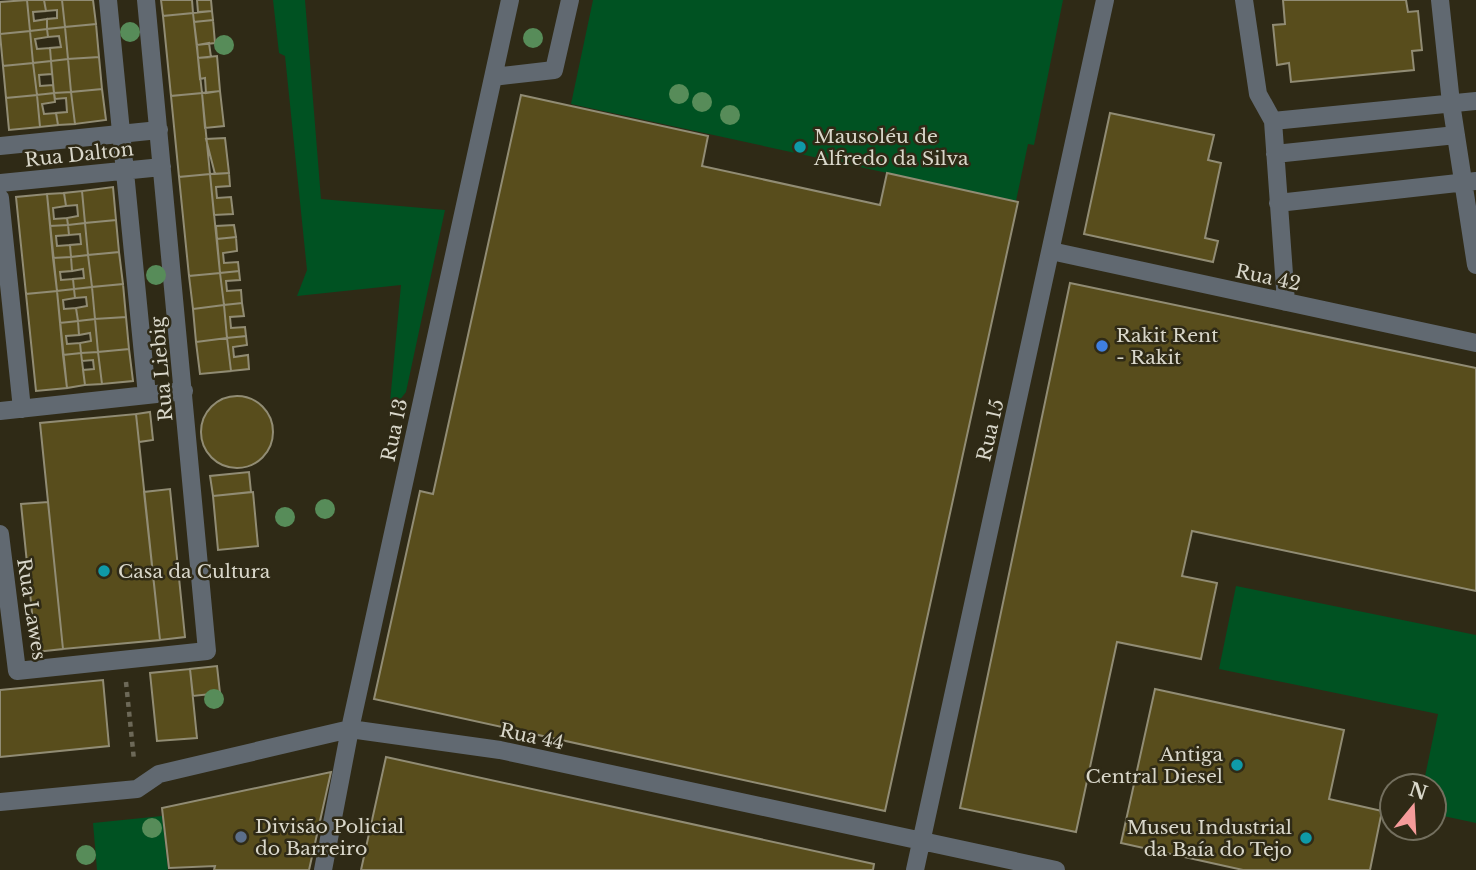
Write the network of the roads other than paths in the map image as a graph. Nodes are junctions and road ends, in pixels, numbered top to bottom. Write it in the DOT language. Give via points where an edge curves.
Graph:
graph roads {
  1 [pos="108,0"];
  2 [pos="146,0"];
  3 [pos="510,0"];
  4 [pos="570,0"];
  5 [pos="1105,0"];
  6 [pos="1244,0"];
  7 [pos="1440,0"];
  8 [pos="493,77"];
  9 [pos="1476,101"];
  10 [pos="1451,103"];
  11 [pos="1273,121"];
  12 [pos="159,130"];
  13 [pos="121,133"];
  14 [pos="1457,135"];
  15 [pos="0,146"];
  16 [pos="1275,153"];
  17 [pos="162,167"];
  18 [pos="125,171"];
  19 [pos="1470,182"];
  20 [pos="0,183"];
  21 [pos="0,198"];
  22 [pos="1278,203"];
  23 [pos="1051,251"];
  24 [pos="1476,265"];
  25 [pos="1286,302"];
  26 [pos="1476,343"];
  27 [pos="184,391"];
  28 [pos="147,395"];
  29 [pos="22,409"];
  30 [pos="0,411"];
  31 [pos="0,534"];
  32 [pos="125,669"];
  33 [pos="351,729"];
  34 [pos="0,802"];
  35 [pos="921,841"];
  36 [pos="323,870"];
  37 [pos="915,870"];
  38 [pos="1056,870"];
  1 -- 13 [label="street, Rua Liebig"];
  2 -- 12 [label="street, Rua Liebig"];
  3 -- 8 [label="street, Rua 13"];
  4 -- 8 [label="street" via="554,70"];
  5 -- 23 [label="street, Rua 15"];
  6 -- 11 [label="street" via="1258,94"];
  7 -- 10 [label="street"];
  8 -- 33 [label="street, Rua 13"];
  9 -- 10 [label="street"];
  10 -- 11 [label="street"];
  10 -- 14 [label="street"];
  11 -- 16 [label="street"];
  12 -- 13 [label="street, Rua Dalton"];
  12 -- 17 [label="street, Rua Liebig"];
  13 -- 15 [label="street, Rua Dalton"];
  13 -- 18 [label="street, Rua Liebig"];
  14 -- 16 [label="street"];
  14 -- 19 [label="street"];
  16 -- 22 [label="street"];
  17 -- 18 [label="street, Rua Dalton"];
  17 -- 27 [label="street, Rua Liebig"];
  18 -- 20 [label="street, Rua Dalton"];
  18 -- 28 [label="street, Rua Liebig"];
  19 -- 22 [label="street"];
  19 -- 24 [label="street"];
  21 -- 29 [label="street"];
  22 -- 25 [label="street"];
  23 -- 25 [label="street, Rua 42"];
  23 -- 35 [label="street, Rua 15"];
  25 -- 26 [label="street, Rua 42"];
  27 -- 28 [label="street"];
  27 -- 32 [label="street, Rua Liebig" via="207,651"];
  28 -- 29 [label="street"];
  29 -- 30 [label="street"];
  31 -- 32 [label="street, Rua Lawes" via="18,671"];
  33 -- 34 [label="street, Rua 44" via="159,774 137,789"];
  33 -- 35 [label="street, Rua 44" via="500,750"];
  33 -- 36 [label="street, Rua 13"];
  35 -- 37 [label="street, Rua 15"];
  35 -- 38 [label="street, Rua 44"];
}
